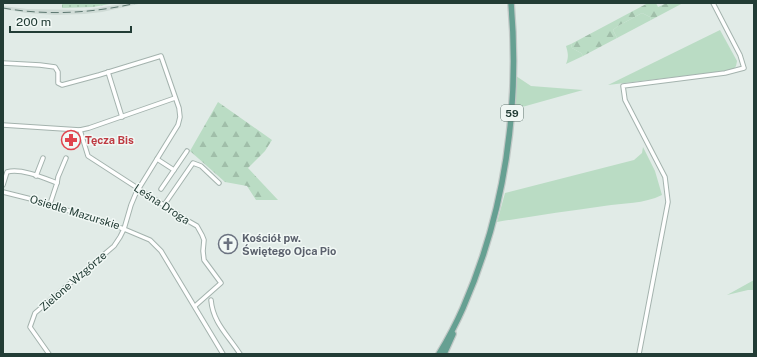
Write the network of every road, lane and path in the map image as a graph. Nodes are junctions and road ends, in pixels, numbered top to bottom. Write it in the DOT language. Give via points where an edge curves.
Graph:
graph roads {
  1 [pos="511,3"];
  2 [pos="713,3"];
  3 [pos="3,63"];
  4 [pos="108,72"];
  5 [pos="175,98"];
  6 [pos="122,117"];
  7 [pos="3,125"];
  8 [pos="80,130"];
  9 [pos="187,151"];
  10 [pos="43,158"];
  11 [pos="66,158"];
  12 [pos="157,159"];
  13 [pos="174,170"];
  14 [pos="36,176"];
  15 [pos="57,183"];
  16 [pos="219,183"];
  17 [pos="3,185"];
  18 [pos="161,188"];
  19 [pos="139,189"];
  20 [pos="3,192"];
  21 [pos="50,204"];
  22 [pos="164,205"];
  23 [pos="124,229"];
  24 [pos="211,300"];
  25 [pos="195,306"];
  26 [pos="456,322"];
  27 [pos="49,354"];
  28 [pos="223,354"];
  29 [pos="240,354"];
  30 [pos="439,354"];
  31 [pos="444,354"];
  32 [pos="639,354"];
  1 -- 26 [label="main road, 59" via="514,80 502,186 483,257"];
  2 -- 32 [label="street" via="744,68 725,73 623,86 625,100 665,177 668,202"];
  3 -- 4 [label="street, Osiedle Mazurskie" via="55,67 58,72 58,83 62,85"];
  4 -- 5 [label="street, Osiedle Mazurskie" via="161,56"];
  4 -- 6 [label="street"];
  5 -- 6 [label="street"];
  5 -- 12 [label="street, Osiedle Mazurskie" via="180,117 178,125"];
  6 -- 8 [label="street"];
  7 -- 8 [label="street"];
  8 -- 19 [label="street, Leśna Droga" via="88,156"];
  9 -- 13 [label="street"];
  10 -- 14 [label="street"];
  11 -- 15 [label="street"];
  12 -- 13 [label="street"];
  12 -- 19 [label="street, Osiedle Mazurskie"];
  13 -- 18 [label="street"];
  14 -- 15 [label="street"];
  14 -- 17 [label="street" via="13,170 7,172"];
  15 -- 21 [label="street"];
  16 -- 22 [label="street" via="201,166 193,163"];
  19 -- 22 [label="street, Leśna Droga"];
  19 -- 23 [label="street, Osiedle Mazurskie" via="131,204"];
  20 -- 21 [label="street, Osiedle Mazurskie"];
  21 -- 23 [label="street, Osiedle Mazurskie"];
  22 -- 25 [label="street, Leśna Droga" via="200,230 204,240 204,260 221,283"];
  23 -- 25 [label="street" via="155,244"];
  23 -- 27 [label="street, Zielone Wzgórze" via="114,246 35,313 30,327"];
  24 -- 29 [label="street" via="216,322"];
  25 -- 28 [label="street"];
  26 -- 30 [label="main road, 59"];
  26 -- 31 [label="main road, 59"];
}
